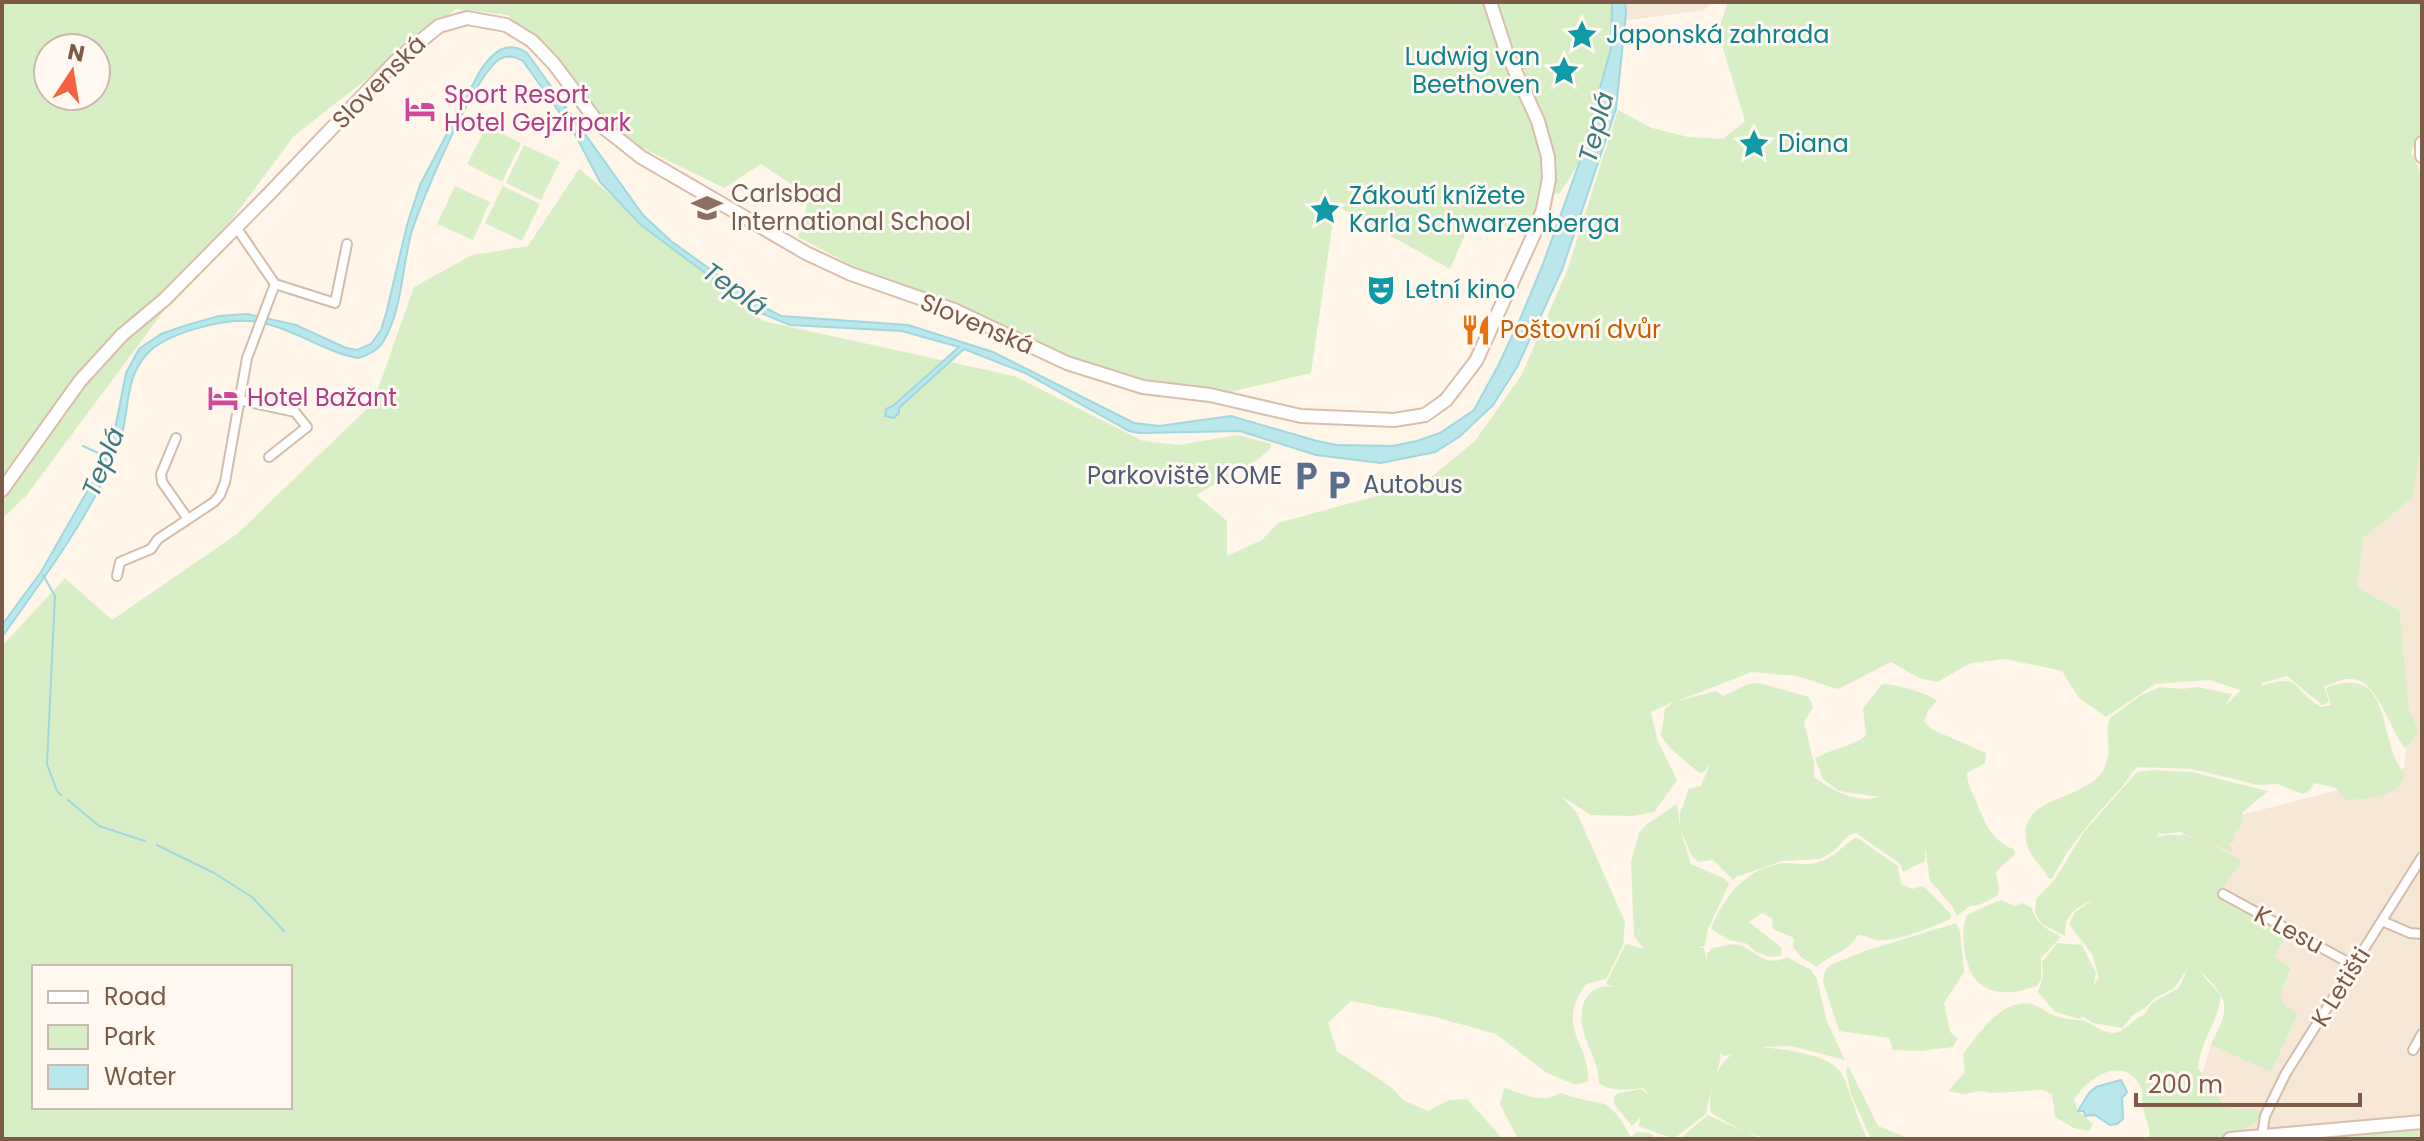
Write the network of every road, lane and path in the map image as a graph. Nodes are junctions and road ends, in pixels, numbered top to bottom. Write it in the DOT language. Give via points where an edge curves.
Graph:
graph roads {
  1 [pos="1490,2"];
  2 [pos="2422,143"];
  3 [pos="2422,156"];
  4 [pos="236,227"];
  5 [pos="347,244"];
  6 [pos="275,284"];
  7 [pos="239,400"];
  8 [pos="176,438"];
  9 [pos="269,457"];
  10 [pos="2,490"];
  11 [pos="188,519"];
  12 [pos="117,576"];
  13 [pos="2422,857"];
  14 [pos="2223,894"];
  15 [pos="2382,921"];
  16 [pos="2422,934"];
  17 [pos="2355,966"];
  18 [pos="2422,1034"];
  19 [pos="2413,1050"];
  20 [pos="2422,1122"];
  21 [pos="2262,1135"];
  22 [pos="2230,1139"];
  1 -- 4 [label="street, Slovenská" via="1538,121 1548,161 1547,192 1534,234 1476,361 1436,409 1409,419 1294,415 1223,397 1143,387 1077,367 947,307 851,274 641,157 598,123 532,41 482,19 452,20 414,45"];
  2 -- 3 [label="street"];
  4 -- 6 [label="street"];
  4 -- 10 [label="street, Slovenská" via="80,381"];
  5 -- 6 [label="street" via="335,303"];
  6 -- 7 [label="street" via="247,358"];
  7 -- 9 [label="street" via="295,412 307,427"];
  7 -- 11 [label="street" via="225,482 214,502"];
  8 -- 11 [label="street" via="162,482"];
  11 -- 12 [label="street" via="151,549 120,562"];
  13 -- 15 [label="street, K Letišti"];
  14 -- 17 [label="street, K Lesu"];
  15 -- 16 [label="street"];
  15 -- 17 [label="street, K Letišti"];
  17 -- 21 [label="street, K Letišti" via="2286,1073 2265,1116"];
  18 -- 19 [label="street"];
  20 -- 21 [label="street"];
  21 -- 22 [label="street"];
}
